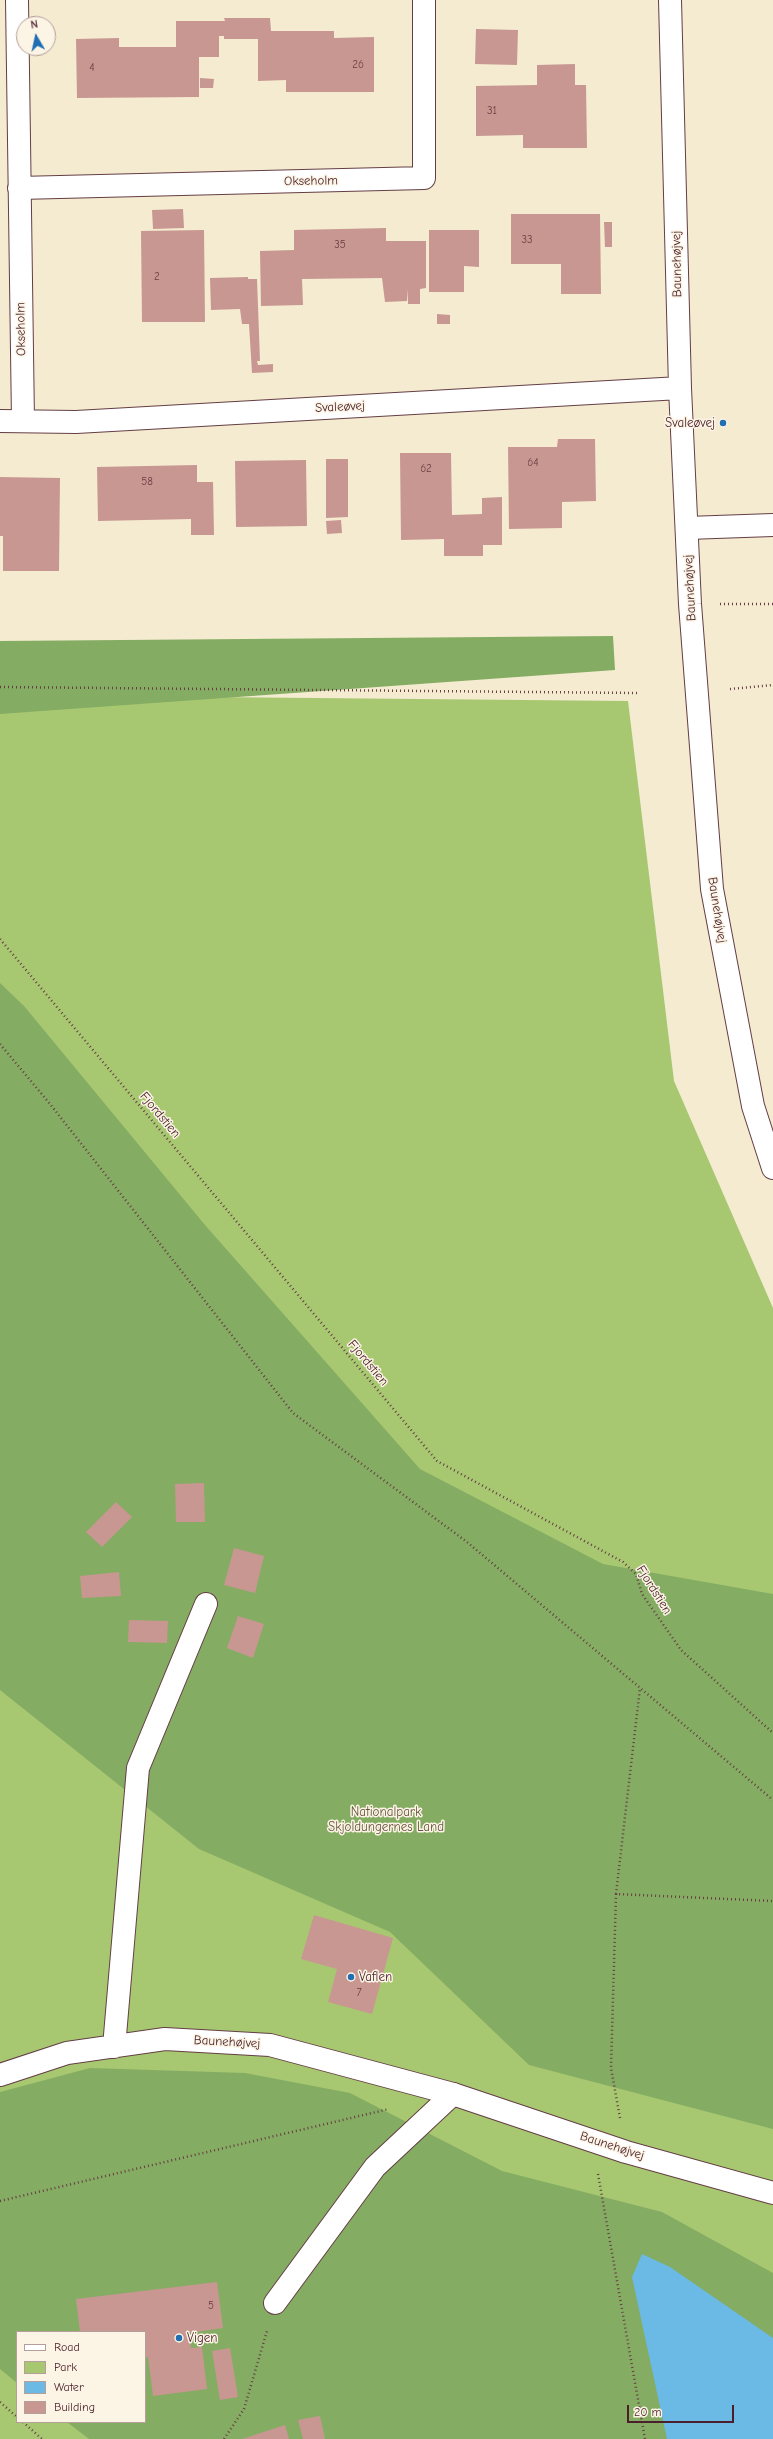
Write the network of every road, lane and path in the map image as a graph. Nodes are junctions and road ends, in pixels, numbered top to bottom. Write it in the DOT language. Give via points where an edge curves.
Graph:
graph roads {
  1 [pos="17,0"];
  2 [pos="424,0"];
  3 [pos="670,0"];
  4 [pos="20,188"];
  5 [pos="680,388"];
  6 [pos="0,421"];
  7 [pos="23,421"];
  8 [pos="773,525"];
  9 [pos="687,528"];
  10 [pos="690,604"];
  11 [pos="773,604"];
  12 [pos="773,684"];
  13 [pos="0,687"];
  14 [pos="730,689"];
  15 [pos="638,693"];
  16 [pos="0,939"];
  17 [pos="0,1044"];
  18 [pos="773,1168"];
  19 [pos="206,1604"];
  20 [pos="640,1687"];
  21 [pos="773,1733"];
  22 [pos="773,1800"];
  23 [pos="616,1894"];
  24 [pos="773,1901"];
  25 [pos="114,2047"];
  26 [pos="0,2075"];
  27 [pos="453,2094"];
  28 [pos="391,2109"];
  29 [pos="592,2140"];
  30 [pos="626,2152"];
  31 [pos="773,2193"];
  32 [pos="0,2201"];
  33 [pos="275,2303"];
  34 [pos="0,2402"];
  35 [pos="16,2416"];
  36 [pos="24,2423"];
  37 [pos="42,2439"];
  38 [pos="224,2439"];
  39 [pos="645,2439"];
  1 -- 4 [label="street, Okseholm"];
  2 -- 4 [label="street, Okseholm" via="424,178"];
  3 -- 5 [label="street, Baunehøjvej"];
  4 -- 7 [label="street, Okseholm"];
  5 -- 7 [label="street, Svaleøvej" via="76,422"];
  5 -- 9 [label="street, Baunehøjvej"];
  6 -- 7 [label="street, Svaleøvej"];
  8 -- 9 [label="street"];
  9 -- 10 [label="street, Baunehøjvej"];
  10 -- 11 [label="path"];
  10 -- 18 [label="street, Baunehøjvej" via="712,889 753,1106"];
  12 -- 14 [label="path"];
  13 -- 15 [label="path"];
  16 -- 21 [label="path, Fjordstien" via="437,1461 623,1562 636,1574 642,1594 681,1650"];
  17 -- 20 [label="path" via="55,1110 293,1413 467,1542"];
  19 -- 25 [label="street" via="138,1768"];
  20 -- 22 [label="path"];
  20 -- 23 [label="path"];
  23 -- 24 [label="path"];
  23 -- 30 [label="path" via="611,2068"];
  25 -- 26 [label="street, Baunehøjvej" via="67,2053"];
  25 -- 27 [label="street, Baunehøjvej" via="165,2039 270,2044"];
  27 -- 29 [label="street, Baunehøjvej"];
  27 -- 33 [label="street" via="375,2167"];
  28 -- 32 [label="path"];
  29 -- 30 [label="street, Baunehøjvej"];
  29 -- 39 [label="path"];
  30 -- 31 [label="street, Baunehøjvej"];
  33 -- 38 [label="path" via="244,2409"];
  34 -- 35 [label="path"];
  36 -- 37 [label="path"];
}
